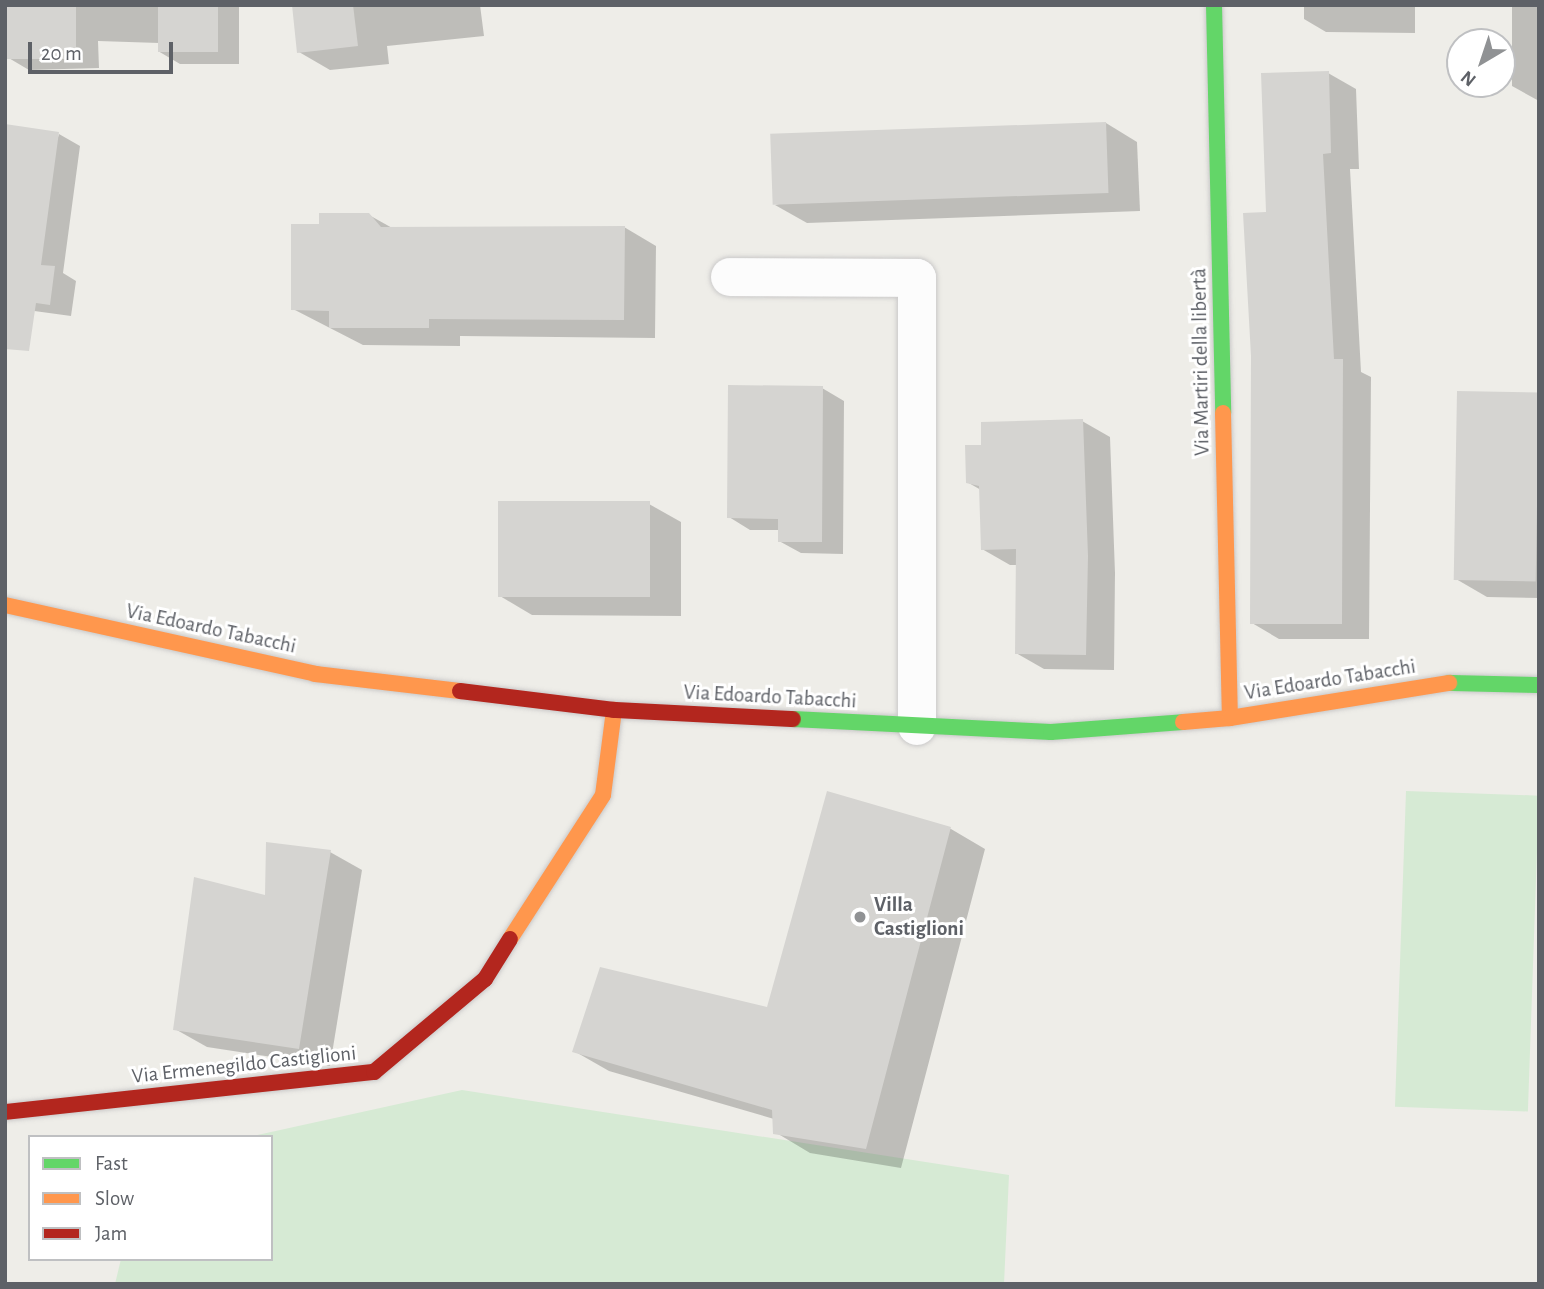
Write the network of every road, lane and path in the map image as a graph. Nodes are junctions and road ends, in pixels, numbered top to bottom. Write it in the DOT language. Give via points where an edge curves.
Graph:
graph roads {
  1 [pos="1214,5"];
  2 [pos="730,277"];
  3 [pos="5,605"];
  4 [pos="1539,685"];
  5 [pos="614,710"];
  6 [pos="1230,718"];
  7 [pos="917,726"];
  8 [pos="5,1112"];
  1 -- 6 [label="street, Via Martiri della libertà"];
  2 -- 7 [label="street" via="917,278"];
  3 -- 5 [label="street, Via Edoardo Tabacchi" via="315,674"];
  4 -- 6 [label="street, Via Edoardo Tabacchi" via="1443,683"];
  5 -- 7 [label="street, Via Edoardo Tabacchi"];
  5 -- 8 [label="street, Via Ermenegildo Castiglioni" via="603,794 485,979 374,1072"];
  6 -- 7 [label="street, Via Edoardo Tabacchi" via="1051,732"];
}
